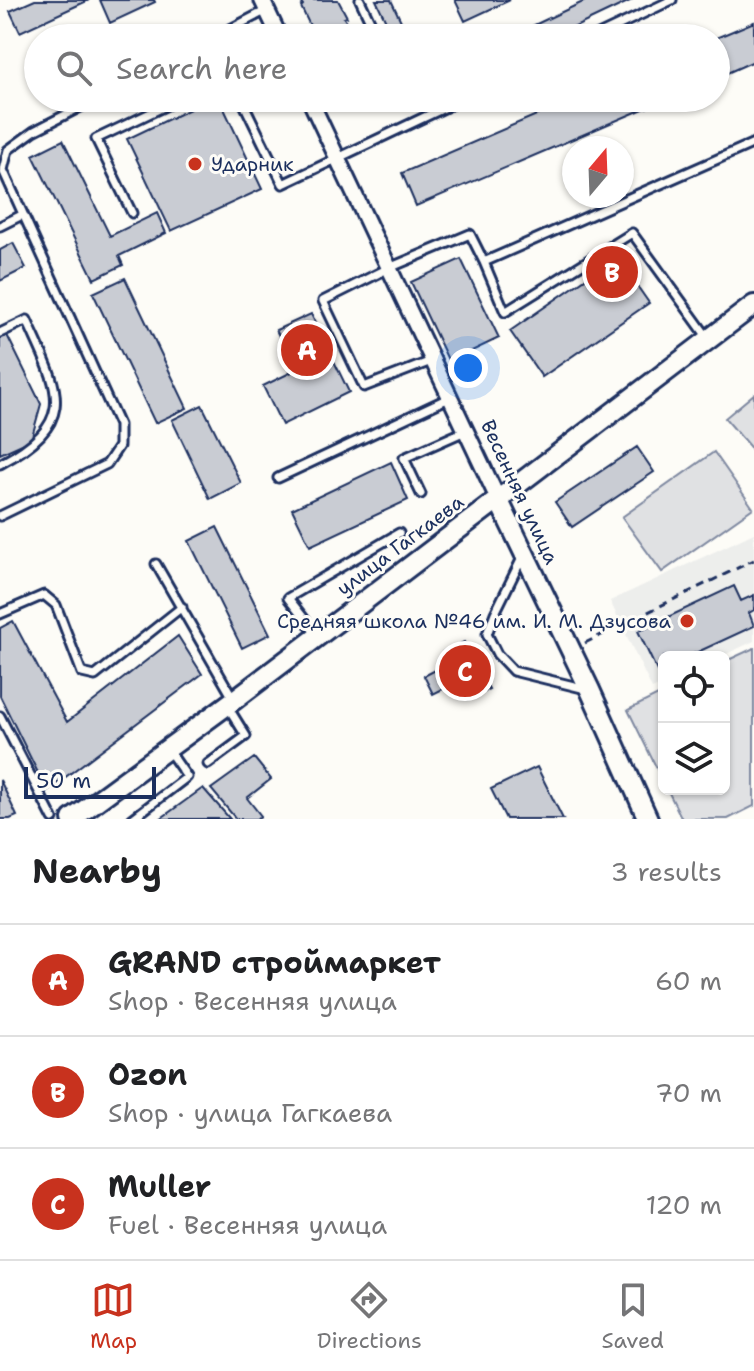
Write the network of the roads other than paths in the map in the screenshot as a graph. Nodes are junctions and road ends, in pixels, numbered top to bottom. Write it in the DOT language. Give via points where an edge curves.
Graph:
graph roads {
  1 [pos="360,0"];
  2 [pos="672,0"];
  3 [pos="264,5"];
  4 [pos="235,24"];
  5 [pos="273,24"];
  6 [pos="371,24"];
  7 [pos="621,24"];
  8 [pos="71,112"];
  9 [pos="153,112"];
  10 [pos="248,112"];
  11 [pos="316,112"];
  12 [pos="435,112"];
  13 [pos="754,143"];
  14 [pos="337,158"];
  15 [pos="132,213"];
  16 [pos="22,215"];
  17 [pos="0,226"];
  18 [pos="484,262"];
  19 [pos="389,268"];
  20 [pos="754,305"];
  21 [pos="0,333"];
  22 [pos="709,340"];
  23 [pos="434,360"];
  24 [pos="451,397"];
  25 [pos="467,430"];
  26 [pos="0,464"];
  27 [pos="278,478"];
  28 [pos="421,494"];
  29 [pos="498,499"];
  30 [pos="0,516"];
  31 [pos="399,533"];
  32 [pos="525,553"];
  33 [pos="156,564"];
  34 [pos="182,607"];
  35 [pos="0,614"];
  36 [pos="317,635"];
  37 [pos="590,690"];
  38 [pos="231,703"];
  39 [pos="0,716"];
  40 [pos="167,749"];
  41 [pos="208,764"];
  42 [pos="53,819"];
  43 [pos="72,819"];
  44 [pos="132,819"];
  45 [pos="648,819"];
  1 -- 6 [label="lane"];
  2 -- 7 [label="lane"];
  3 -- 4 [label="lane"];
  3 -- 5 [label="street"];
  8 -- 16 [label="lane" via="8,150 3,170"];
  9 -- 15 [label="lane" via="96,139"];
  10 -- 14 [label="lane" via="283,184"];
  11 -- 14 [label="street, Весенняя улица"];
  12 -- 14 [label="lane"];
  13 -- 18 [label="lane"];
  14 -- 19 [label="street, Весенняя улица"];
  16 -- 17 [label="lane"];
  16 -- 30 [label="lane" via="119,425 119,446 107,464"];
  18 -- 19 [label="lane" via="470,234"];
  18 -- 22 [label="lane" via="505,312 632,233"];
  19 -- 23 [label="street, Весенняя улица"];
  19 -- 23 [label="lane" via="323,301 364,387"];
  20 -- 22 [label="street, улица Гагкаева"];
  21 -- 26 [label="lane" via="27,320 56,387 57,403 42,432"];
  22 -- 29 [label="street, улица Гагкаева"];
  23 -- 24 [label="street, Весенняя улица"];
  24 -- 25 [label="street, Весенняя улица"];
  24 -- 27 [label="lane"];
  25 -- 28 [label="lane" via="404,458"];
  25 -- 29 [label="street, Весенняя улица"];
  29 -- 32 [label="street, Весенняя улица"];
  29 -- 36 [label="street, улица Гагкаева"];
  31 -- 36 [label="lane" via="288,598"];
  32 -- 37 [label="street, Весенняя улица"];
  32 -- 37 [label="lane" via="487,634 513,671"];
  33 -- 34 [label="lane"];
  34 -- 35 [label="lane" via="95,676 82,673 56,605 44,595"];
  34 -- 38 [label="lane"];
  36 -- 38 [label="street, улица Гагкаева"];
  37 -- 45 [label="street, Весенняя улица"];
  38 -- 40 [label="street, улица Гагкаева"];
  38 -- 41 [label="lane" via="246,736"];
  39 -- 42 [label="lane"];
  40 -- 43 [label="street, улица Гагкаева"];
  40 -- 44 [label="lane" via="187,777"];
}
